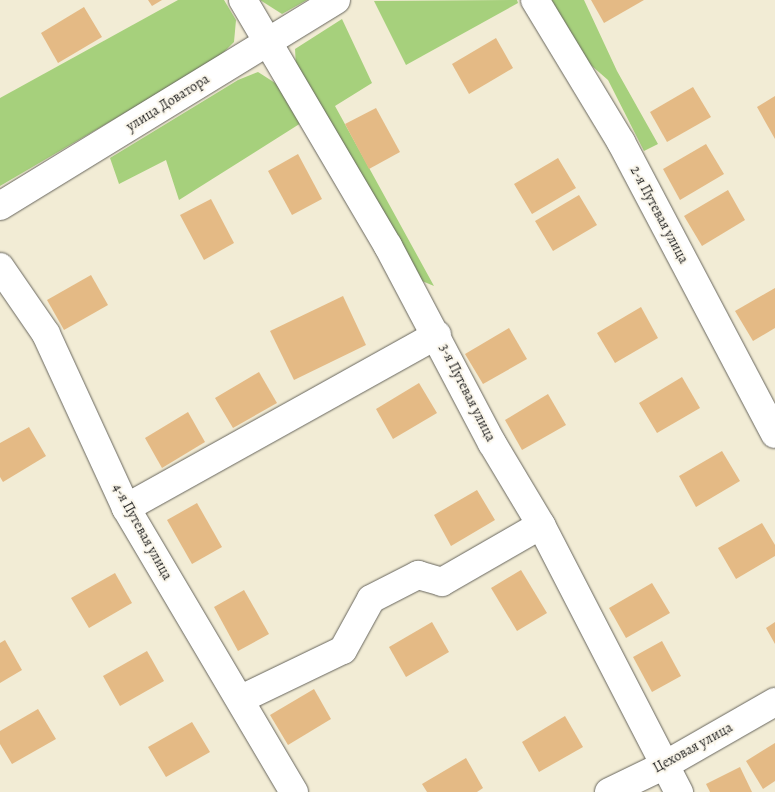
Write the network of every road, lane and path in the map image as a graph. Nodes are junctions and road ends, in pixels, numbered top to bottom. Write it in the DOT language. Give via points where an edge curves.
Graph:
graph roads {
  1 [pos="242,0"];
  2 [pos="336,0"];
  3 [pos="535,0"];
  4 [pos="267,42"];
  5 [pos="0,206"];
  6 [pos="0,267"];
  7 [pos="437,335"];
  8 [pos="775,434"];
  9 [pos="126,508"];
  10 [pos="541,525"];
  11 [pos="241,699"];
  12 [pos="775,702"];
  13 [pos="665,765"];
  14 [pos="294,792"];
  15 [pos="609,792"];
  16 [pos="679,792"];
  1 -- 4 [label="street, 3-я Путевая улица"];
  2 -- 4 [label="street, улица Доватора"];
  3 -- 8 [label="street, 2-я Путевая улица" via="621,142"];
  4 -- 5 [label="street, улица Доватора"];
  4 -- 7 [label="street, 3-я Путевая улица"];
  6 -- 9 [label="street, 4-я Путевая улица" via="46,334"];
  7 -- 9 [label="street"];
  7 -- 10 [label="street, 3-я Путевая улица" via="492,442"];
  9 -- 11 [label="street, 4-я Путевая улица"];
  10 -- 11 [label="street" via="442,582 418,575 371,599 342,650"];
  10 -- 13 [label="street, 3-я Путевая улица"];
  11 -- 14 [label="street, 4-я Путевая улица"];
  12 -- 13 [label="street, Цеховая улица"];
  13 -- 15 [label="street, Цеховая улица"];
  13 -- 16 [label="street, 3-я Путевая улица"];
}
